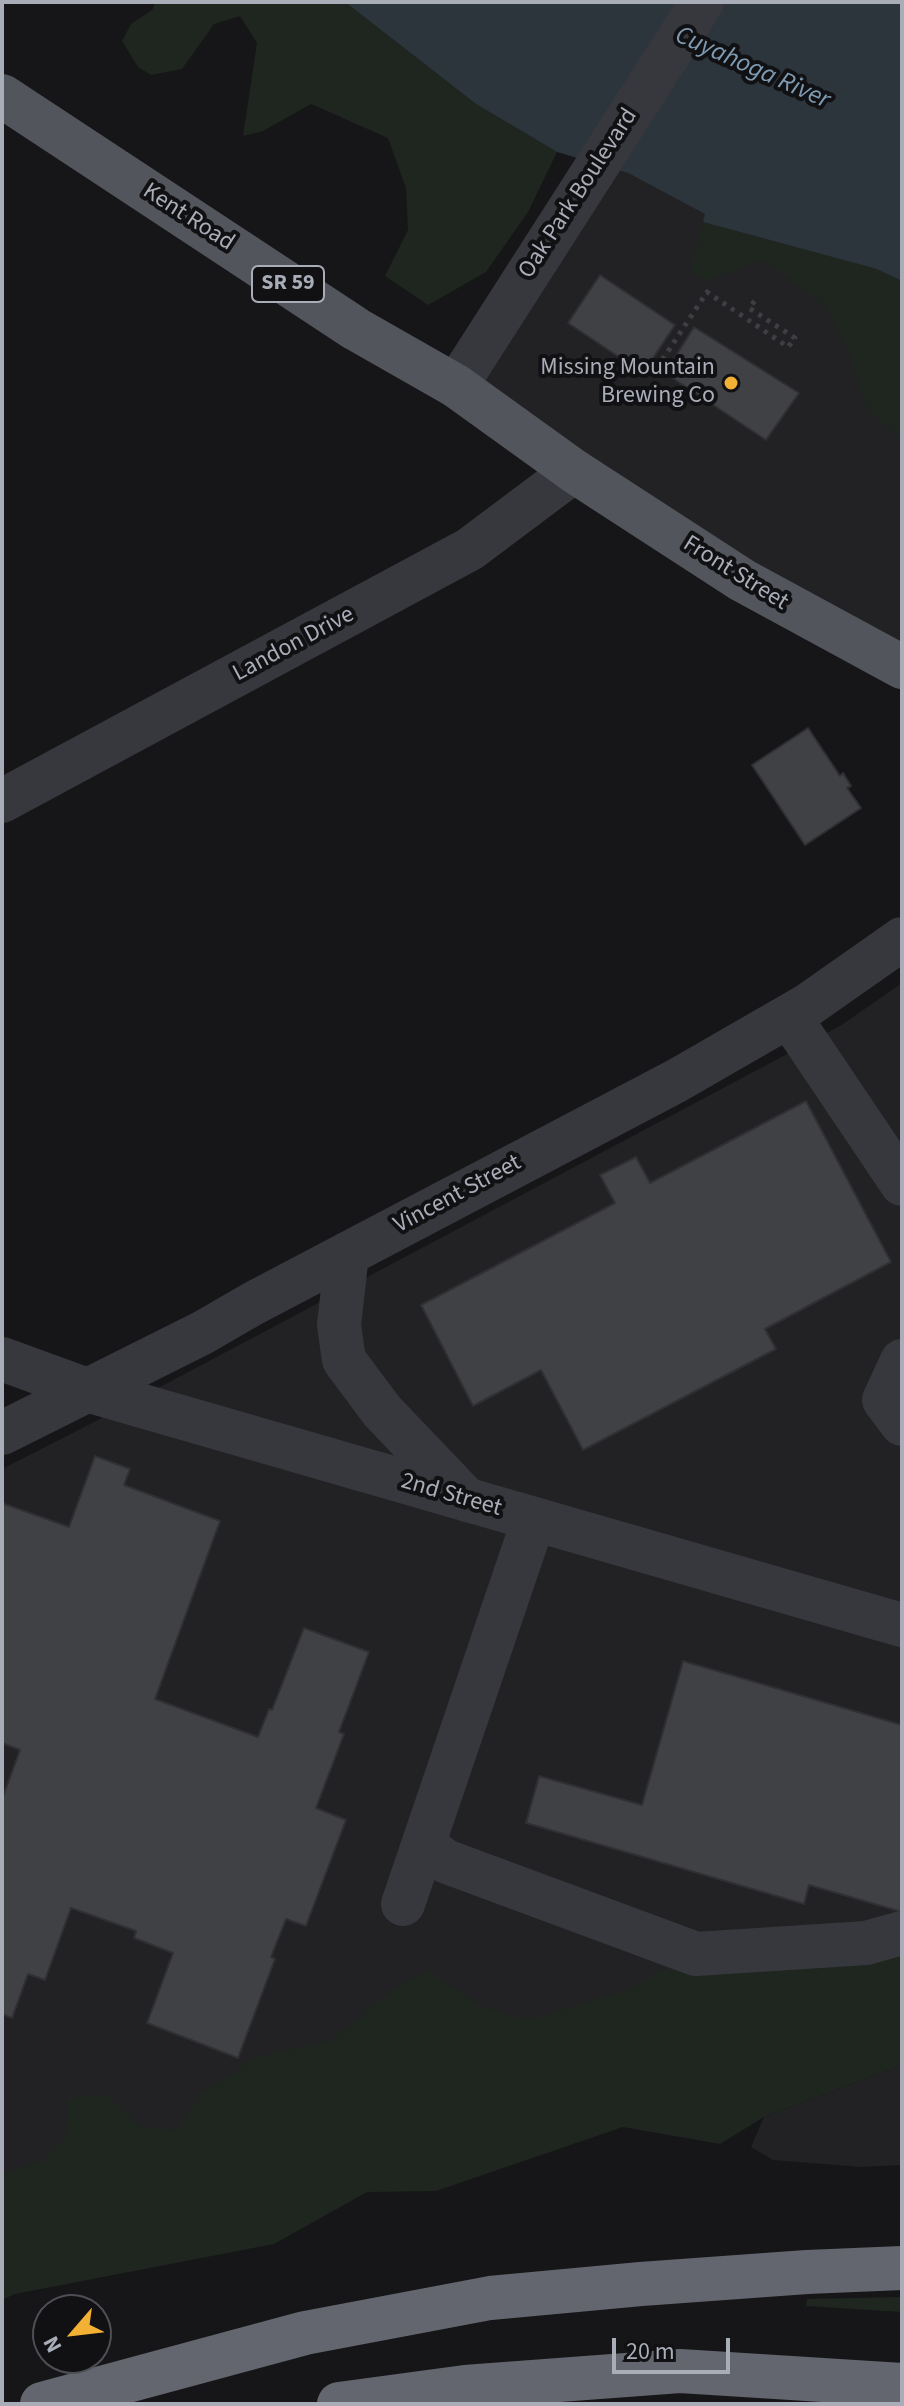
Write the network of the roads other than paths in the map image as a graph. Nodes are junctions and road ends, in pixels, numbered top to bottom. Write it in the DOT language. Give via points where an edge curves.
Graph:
graph roads {
  1 [pos="702,2"];
  2 [pos="2,96"];
  3 [pos="456,386"];
  4 [pos="574,471"];
  5 [pos="902,667"];
  6 [pos="2,801"];
  7 [pos="902,939"];
  8 [pos="789,1016"];
  9 [pos="902,1184"];
  10 [pos="347,1254"];
  11 [pos="2,1359"];
  12 [pos="902,1361"];
  13 [pos="87,1390"];
  14 [pos="902,1424"];
  15 [pos="2,1433"];
  16 [pos="469,1501"];
  17 [pos="534,1519"];
  18 [pos="902,1625"];
  19 [pos="424,1844"];
  20 [pos="403,1904"];
  21 [pos="902,1933"];
  22 [pos="902,2268"];
  23 [pos="902,2385"];
  24 [pos="42,2404"];
  25 [pos="339,2404"];
  1 -- 3 [label="street, Oak Park Boulevard"];
  2 -- 3 [label="main road, Kent Road / SR 59" via="356,329"];
  3 -- 4 [label="main road, Kent Road / SR 59"];
  4 -- 5 [label="main road, Front Street / SR 59" via="742,580"];
  4 -- 6 [label="street, Landon Drive" via="470,549"];
  7 -- 8 [label="street, Vincent Street"];
  8 -- 9 [label="street"];
  8 -- 10 [label="street, Vincent Street"];
  10 -- 13 [label="street, Vincent Street"];
  10 -- 16 [label="street" via="339,1325 344,1360 382,1411"];
  11 -- 13 [label="street, 2nd Street"];
  12 -- 14 [label="street" via="884,1400"];
  13 -- 15 [label="street, Vincent Street"];
  13 -- 16 [label="street, 2nd Street"];
  16 -- 17 [label="street, 2nd Street"];
  17 -- 18 [label="street, 2nd Street"];
  17 -- 19 [label="street"];
  19 -- 20 [label="street"];
  19 -- 21 [label="street" via="445,1861 696,1954 866,1943"];
  22 -- 24 [label="highway" via="490,2298 305,2333"];
  23 -- 25 [label="highway" via="680,2371 465,2387"];
}
